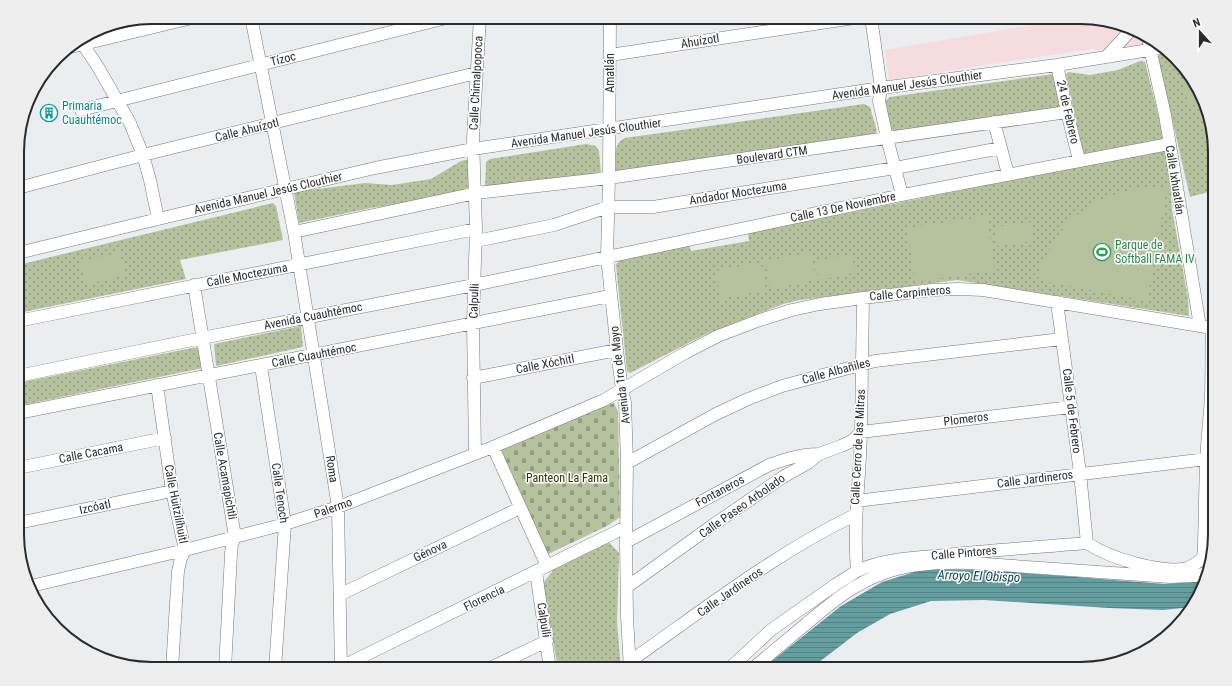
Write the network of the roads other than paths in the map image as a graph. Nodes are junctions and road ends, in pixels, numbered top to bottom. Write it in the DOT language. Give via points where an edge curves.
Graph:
graph roads {
  1 [pos="164,24"];
  2 [pos="252,24"];
  3 [pos="422,24"];
  4 [pos="480,24"];
  5 [pos="610,24"];
  6 [pos="815,24"];
  7 [pos="873,24"];
  8 [pos="1128,34"];
  9 [pos="89,40"];
  10 [pos="83,45"];
  11 [pos="1156,49"];
  12 [pos="610,55"];
  13 [pos="1107,56"];
  14 [pos="261,65"];
  15 [pos="1057,65"];
  16 [pos="476,73"];
  17 [pos="881,88"];
  18 [pos="118,101"];
  19 [pos="81,110"];
  20 [pos="1067,112"];
  21 [pos="994,122"];
  22 [pos="272,124"];
  23 [pos="609,130"];
  24 [pos="887,138"];
  25 [pos="1170,144"];
  26 [pos="1001,148"];
  27 [pos="473,149"];
  28 [pos="143,155"];
  29 [pos="1079,160"];
  30 [pos="895,168"];
  31 [pos="1008,174"];
  32 [pos="609,178"];
  33 [pos="24,186"];
  34 [pos="285,188"];
  35 [pos="476,193"];
  36 [pos="902,195"];
  37 [pos="608,207"];
  38 [pos="158,219"];
  39 [pos="294,232"];
  40 [pos="476,235"];
  41 [pos="24,252"];
  42 [pos="607,258"];
  43 [pos="299,265"];
  44 [pos="194,285"];
  45 [pos="474,285"];
  46 [pos="610,296"];
  47 [pos="863,298"];
  48 [pos="1057,302"];
  49 [pos="308,318"];
  50 [pos="24,320"];
  51 [pos="1208,322"];
  52 [pos="473,323"];
  53 [pos="1208,327"];
  54 [pos="202,338"];
  55 [pos="1062,339"];
  56 [pos="616,350"];
  57 [pos="314,355"];
  58 [pos="861,365"];
  59 [pos="261,366"];
  60 [pos="24,375"];
  61 [pos="208,375"];
  62 [pos="473,378"];
  63 [pos="157,385"];
  64 [pos="622,390"];
  65 [pos="1071,406"];
  66 [pos="24,412"];
  67 [pos="861,432"];
  68 [pos="164,438"];
  69 [pos="493,447"];
  70 [pos="475,454"];
  71 [pos="819,454"];
  72 [pos="1208,458"];
  73 [pos="627,463"];
  74 [pos="24,467"];
  75 [pos="1080,473"];
  76 [pos="172,491"];
  77 [pos="856,501"];
  78 [pos="338,507"];
  79 [pos="520,508"];
  80 [pos="855,515"];
  81 [pos="24,522"];
  82 [pos="285,524"];
  83 [pos="626,528"];
  84 [pos="235,537"];
  85 [pos="626,542"];
  86 [pos="1087,543"];
  87 [pos="1207,548"];
  88 [pos="185,550"];
  89 [pos="547,566"];
  90 [pos="536,572"];
  91 [pos="856,572"];
  92 [pos="1201,574"];
  93 [pos="35,585"];
  94 [pos="627,587"];
  95 [pos="341,594"];
  96 [pos="547,641"];
  97 [pos="172,662"];
  98 [pos="224,662"];
  99 [pos="276,662"];
  100 [pos="341,662"];
  101 [pos="353,662"];
  102 [pos="503,662"];
  103 [pos="549,662"];
  104 [pos="630,662"];
  105 [pos="635,662"];
  106 [pos="736,662"];
  107 [pos="760,662"];
  1 -- 9 [label="street"];
  2 -- 14 [label="street, Roma"];
  3 -- 14 [label="street, Tízoc"];
  4 -- 16 [label="street, Calle Chimalpopoca"];
  5 -- 12 [label="street, Amatlán"];
  6 -- 12 [label="street, Ahuízotl"];
  7 -- 17 [label="street"];
  8 -- 13 [label="street"];
  10 -- 18 [label="street"];
  11 -- 13 [label="street, Avenida Manuel Jesús Clouthier"];
  11 -- 25 [label="street, Calle Ixhuatlán"];
  12 -- 23 [label="street, Amatlán"];
  13 -- 15 [label="street, Avenida Manuel Jesús Clouthier"];
  14 -- 18 [label="street, Tízoc"];
  14 -- 22 [label="street, Roma"];
  15 -- 17 [label="street, Avenida Manuel Jesús Clouthier"];
  15 -- 20 [label="street, 24 de Febrero"];
  16 -- 22 [label="street, Calle Ahuízotl"];
  16 -- 27 [label="street, Calle Chimalpopoca"];
  17 -- 23 [label="street, Avenida Manuel Jesús Clouthier"];
  17 -- 24 [label="street" via="879,101"];
  18 -- 19 [label="street, Tízoc"];
  18 -- 28 [label="street"];
  20 -- 21 [label="street, Boulevard CTM"];
  20 -- 29 [label="street, 24 de Febrero"];
  21 -- 24 [label="street, Boulevard CTM"];
  21 -- 26 [label="street"];
  22 -- 28 [label="street, Calle Ahuízotl"];
  22 -- 34 [label="street, Roma"];
  23 -- 27 [label="street, Avenida Manuel Jesús Clouthier"];
  23 -- 32 [label="street, Avenida 1ro de Mayo"];
  24 -- 30 [label="street"];
  24 -- 32 [label="street, Boulevard CTM"];
  25 -- 29 [label="street, Calle 13 De Noviembre"];
  25 -- 51 [label="street, Calle Ixhuatlán"];
  26 -- 30 [label="street, Andador Moctezuma"];
  26 -- 31 [label="street"];
  27 -- 34 [label="street, Avenida Manuel Jesús Clouthier"];
  27 -- 35 [label="street, Calpulli"];
  28 -- 33 [label="street, Calle Ahuízotl"];
  28 -- 38 [label="street"];
  29 -- 31 [label="street, Calle 13 De Noviembre"];
  30 -- 36 [label="street"];
  30 -- 37 [label="street, Andador Moctezuma" via="653,207"];
  31 -- 36 [label="street, Calle 13 De Noviembre"];
  32 -- 35 [label="street, Boulevard CTM"];
  32 -- 37 [label="street, Avenida 1ro de Mayo"];
  34 -- 38 [label="street, Avenida Manuel Jesús Clouthier"];
  34 -- 39 [label="street, Roma"];
  35 -- 39 [label="street, Boulevard CTM"];
  35 -- 40 [label="street, Calpulli"];
  36 -- 42 [label="street, Calle 13 De Noviembre"];
  37 -- 40 [label="street, Andador Moctezuma" via="554,225"];
  37 -- 42 [label="street, Avenida 1ro de Mayo"];
  38 -- 41 [label="street, Avenida Manuel Jesús Clouthier"];
  39 -- 43 [label="street, Roma"];
  40 -- 43 [label="street, Calle Moctezuma"];
  40 -- 45 [label="street, Calpulli"];
  42 -- 45 [label="street, Avenida Cuauhtémoc"];
  42 -- 46 [label="street, Avenida 1ro de Mayo"];
  43 -- 44 [label="street, Calle Moctezuma"];
  43 -- 49 [label="street, Roma"];
  44 -- 50 [label="street, Calle Moctezuma"];
  44 -- 54 [label="street, Calle Acamapichtli"];
  45 -- 49 [label="street, Avenida Cuauhtémoc"];
  45 -- 52 [label="street, Calpulli"];
  46 -- 52 [label="street, Calle Cuauhtémoc"];
  46 -- 56 [label="street, Avenida 1ro de Mayo"];
  47 -- 48 [label="street, Calle Carpinteros" via="958,289 983,290"];
  47 -- 58 [label="street, Calle Cerro de las Mitras"];
  47 -- 64 [label="street, Calle Carpinteros" via="792,310 718,336"];
  48 -- 53 [label="street, Calle Carpinteros"];
  48 -- 55 [label="street, Calle 5 de Febrero"];
  49 -- 54 [label="street, Avenida Cuauhtémoc"];
  49 -- 57 [label="street, Roma"];
  52 -- 57 [label="street, Calle Cuauhtémoc"];
  52 -- 62 [label="street, Calpulli"];
  54 -- 60 [label="street, Avenida Cuauhtémoc"];
  54 -- 61 [label="street, Calle Acamapichtli"];
  55 -- 58 [label="street, Calle Albañiles" via="875,361"];
  55 -- 65 [label="street, Calle 5 de Febrero"];
  56 -- 62 [label="street, Calle Xóchitl"];
  56 -- 64 [label="street, Avenida 1ro de Mayo"];
  57 -- 59 [label="street, Calle Cuauhtémoc"];
  57 -- 78 [label="street, Roma"];
  58 -- 67 [label="street, Calle Cerro de las Mitras"];
  58 -- 73 [label="street, Calle Albañiles" via="782,386 748,399"];
  59 -- 61 [label="street, Calle Cuauhtémoc"];
  59 -- 82 [label="street, Calle Tenoch"];
  61 -- 63 [label="street, Calle Cuauhtémoc"];
  61 -- 84 [label="street, Calle Acamapichtli"];
  62 -- 70 [label="street, Calpulli"];
  63 -- 66 [label="street, Calle Cuauhtémoc"];
  63 -- 68 [label="street, Calle Huitzilíhuitl"];
  64 -- 69 [label="street, Palermo"];
  64 -- 73 [label="street, Avenida 1ro de Mayo" via="625,402"];
  65 -- 67 [label="street, Plomeros"];
  65 -- 75 [label="street, Calle 5 de Febrero"];
  67 -- 71 [label="street, Calle Paseo Arbolado" via="852,441"];
  67 -- 77 [label="street, Calle Cerro de las Mitras"];
  68 -- 74 [label="street, Calle Cacama"];
  68 -- 76 [label="street, Calle Huitzilíhuitl"];
  69 -- 70 [label="street, Palermo"];
  69 -- 79 [label="street"];
  70 -- 78 [label="street, Palermo"];
  71 -- 85 [label="street, Fontaneros" via="793,456 769,465"];
  71 -- 94 [label="street, Calle Paseo Arbolado"];
  72 -- 75 [label="street, Calle Jardineros"];
  73 -- 83 [label="street, Avenida 1ro de Mayo"];
  75 -- 77 [label="street, Calle Jardineros"];
  75 -- 86 [label="street, Calle 5 de Febrero"];
  76 -- 81 [label="street, Izcóatl"];
  76 -- 88 [label="street, Calle Huitzilíhuitl"];
  77 -- 80 [label="street, Calle Cerro de las Mitras"];
  78 -- 82 [label="street, Palermo"];
  78 -- 95 [label="street, Roma"];
  79 -- 89 [label="street"];
  79 -- 95 [label="street, Génova"];
  80 -- 91 [label="street, Calle Cerro de las Mitras"];
  80 -- 105 [label="street, Calle Jardineros" via="807,539 744,581"];
  82 -- 84 [label="street, Palermo"];
  82 -- 99 [label="street, Calle Tenoch"];
  83 -- 85 [label="street, Avenida 1ro de Mayo"];
  83 -- 89 [label="street, Florencia"];
  84 -- 88 [label="street, Palermo"];
  84 -- 98 [label="street, Calle Acamapichtli" via="231,554"];
  85 -- 94 [label="street, Avenida 1ro de Mayo"];
  86 -- 87 [label="street" via="1097,550 1131,562 1170,568 1187,568 1195,564 1203,558"];
  86 -- 91 [label="street, Calle Pintores" via="906,558 866,567"];
  88 -- 93 [label="street, Palermo"];
  88 -- 97 [label="street, Calle Huitzilíhuitl" via="178,571"];
  89 -- 90 [label="street, Florencia"];
  90 -- 96 [label="street, Calpulli"];
  90 -- 101 [label="street, Florencia"];
  91 -- 106 [label="street, Calle Pintores" via="770,630"];
  92 -- 107 [label="street" via="1170,577 943,562 906,567 862,582 841,595"];
  94 -- 104 [label="street, Avenida 1ro de Mayo"];
  95 -- 100 [label="street, Roma"];
  96 -- 102 [label="street"];
  96 -- 103 [label="street, Calpulli"];
}
